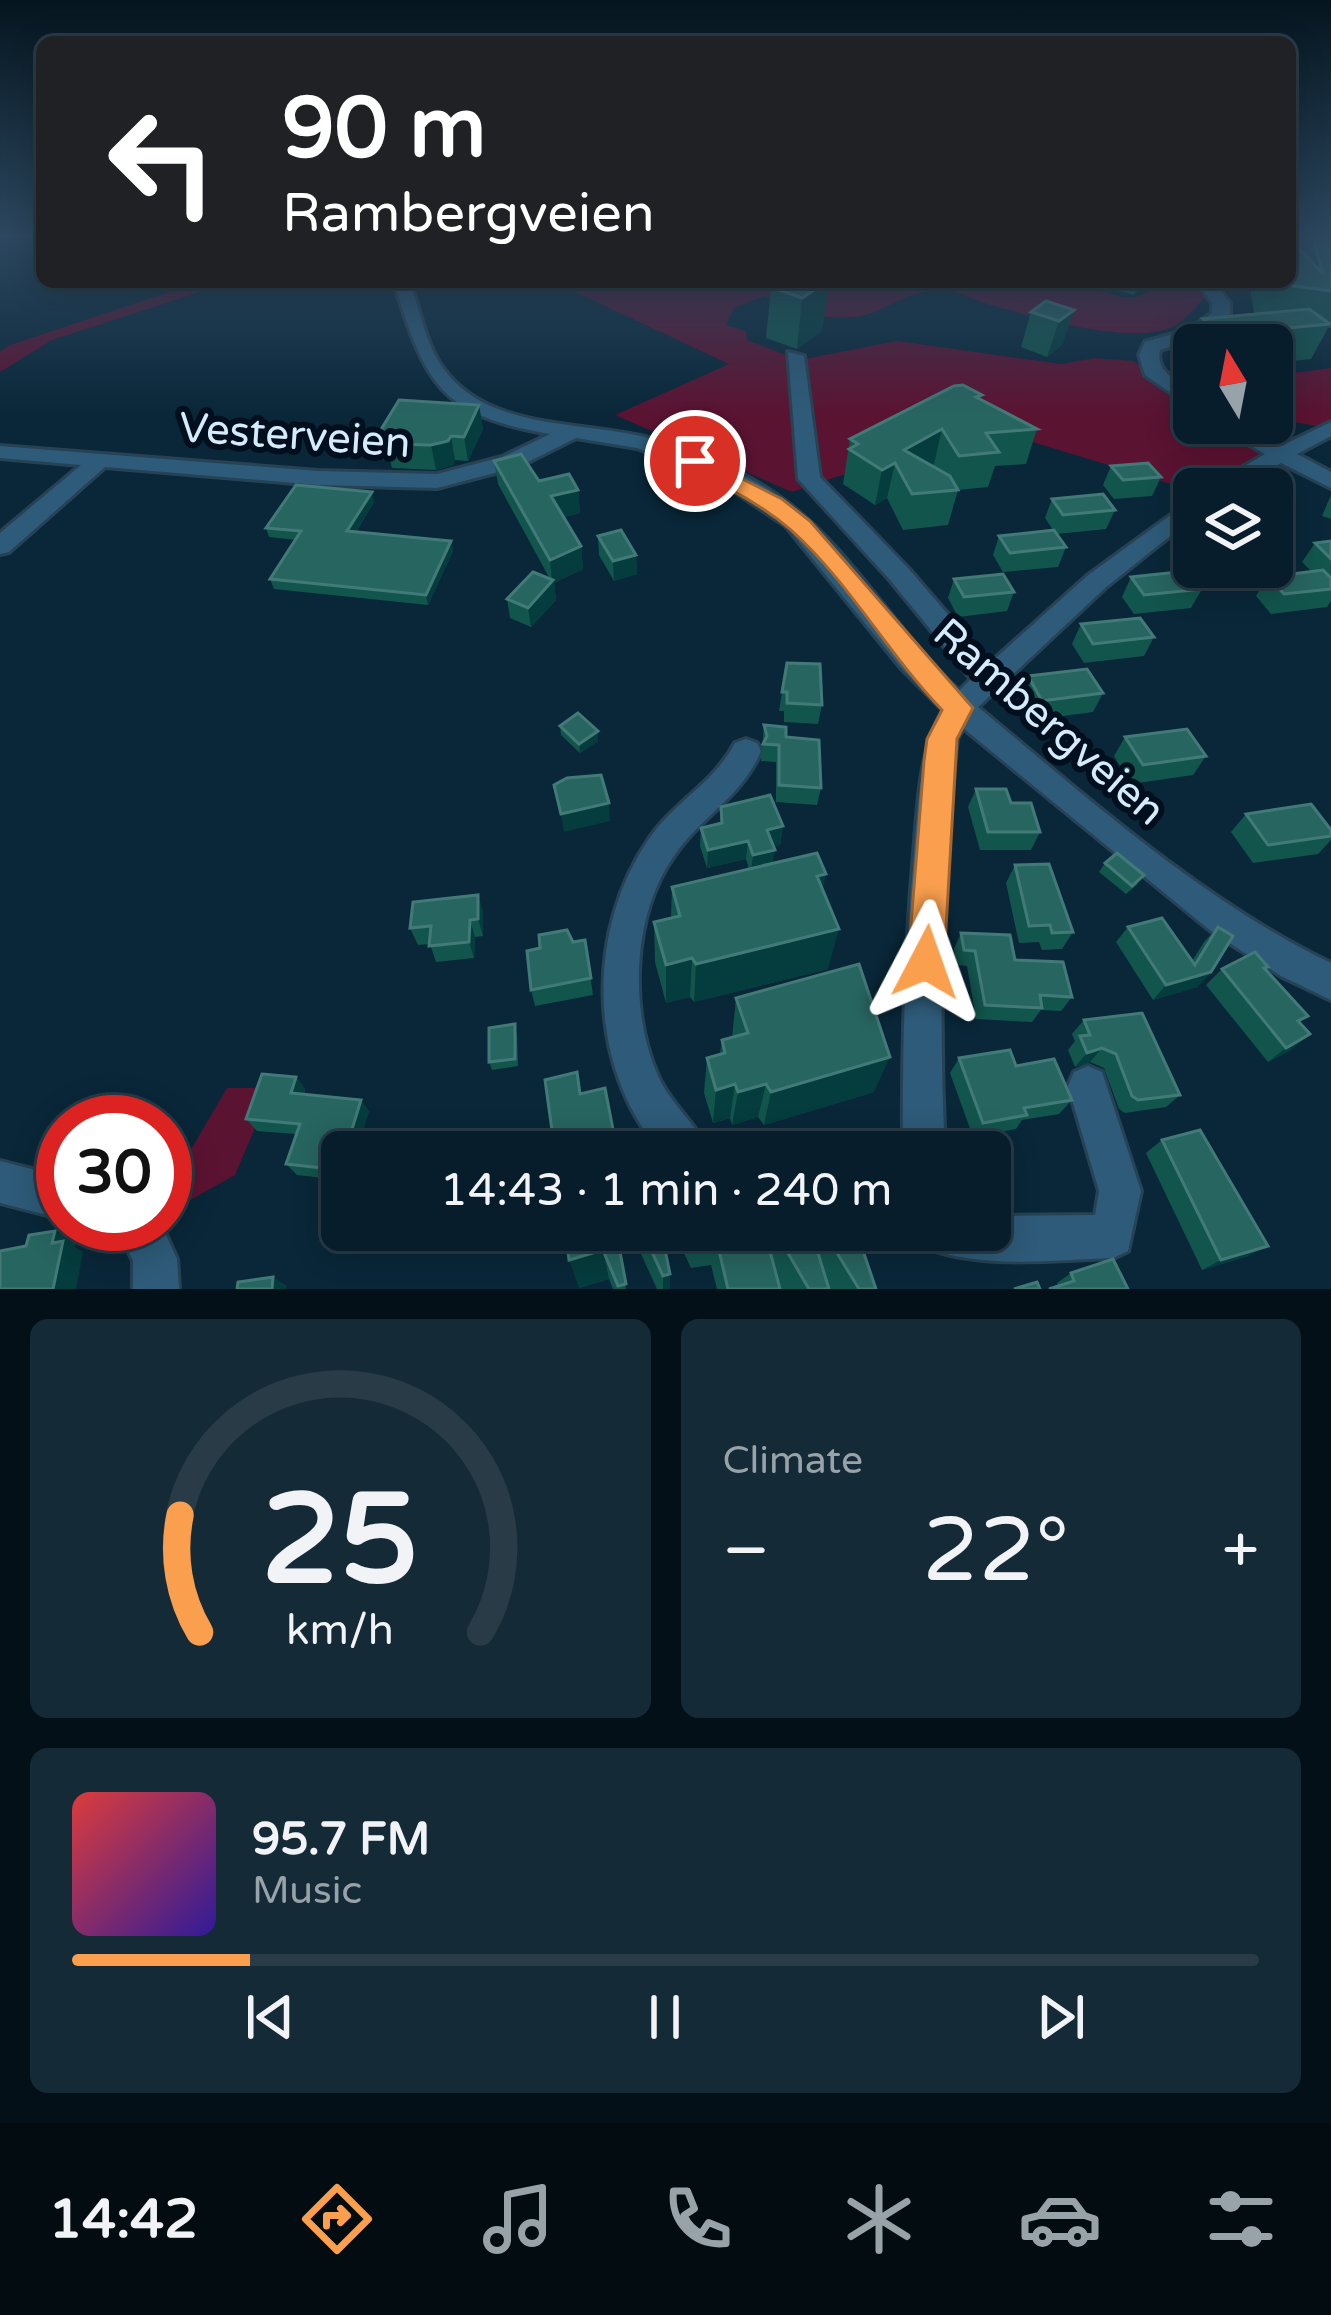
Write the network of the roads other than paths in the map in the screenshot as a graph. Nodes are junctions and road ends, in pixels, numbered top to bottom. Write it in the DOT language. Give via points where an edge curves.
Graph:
graph roads {
  1 [pos="407,295"];
  2 [pos="1215,295"];
  3 [pos="1208,324"];
  4 [pos="1173,339"];
  5 [pos="795,356"];
  6 [pos="1173,387"];
  7 [pos="1331,428"];
  8 [pos="575,430"];
  9 [pos="1260,444"];
  10 [pos="0,452"];
  11 [pos="1281,456"];
  12 [pos="99,461"];
  13 [pos="1257,468"];
  14 [pos="1331,482"];
  15 [pos="1173,522"];
  16 [pos="0,546"];
  17 [pos="989,680"];
  18 [pos="958,708"];
  19 [pos="746,751"];
  20 [pos="1331,982"];
  21 [pos="1088,1086"];
  22 [pos="670,1131"];
  23 [pos="923,1131"];
  24 [pos="0,1182"];
  25 [pos="36,1191"];
  26 [pos="1011,1240"];
  27 [pos="151,1251"];
  28 [pos="156,1289"];
  1 -- 8 [label="street, Rambergveien" via="429,360 448,386 503,416"];
  2 -- 3 [label="street" via="1221,315"];
  4 -- 6 [label="street" via="1148,355"];
  5 -- 17 [label="street" via="808,479"];
  7 -- 11 [label="street"];
  8 -- 12 [label="street, Vesterveien" via="510,462 437,481"];
  8 -- 18 [label="street, Rambergveien" via="678,455 774,504 830,555"];
  9 -- 11 [label="street"];
  10 -- 12 [label="street, Vesterveien"];
  11 -- 13 [label="street"];
  11 -- 14 [label="street"];
  12 -- 16 [label="street"];
  15 -- 17 [label="street"];
  17 -- 18 [label="street"];
  18 -- 20 [label="street, Rambergveien" via="1221,919"];
  18 -- 23 [label="street" via="939,761"];
  19 -- 22 [label="street" via="732,778 660,850 626,939 621,1000 634,1060"];
  21 -- 26 [label="street" via="1120,1191 1113,1235"];
  24 -- 25 [label="street"];
  27 -- 28 [label="street"];
}
